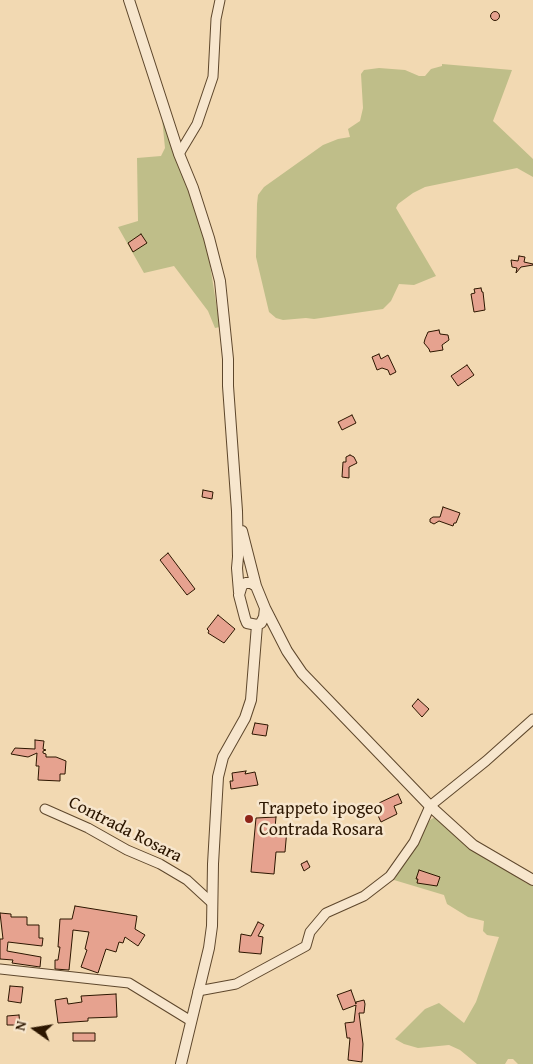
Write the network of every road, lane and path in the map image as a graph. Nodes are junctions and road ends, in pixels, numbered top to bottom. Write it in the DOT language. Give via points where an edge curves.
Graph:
graph roads {
  1 [pos="129,0"];
  2 [pos="220,0"];
  3 [pos="179,154"];
  4 [pos="237,511"];
  5 [pos="256,586"];
  6 [pos="239,592"];
  7 [pos="265,608"];
  8 [pos="255,623"];
  9 [pos="282,642"];
  10 [pos="533,719"];
  11 [pos="430,806"];
  12 [pos="45,809"];
  13 [pos="533,880"];
  14 [pos="212,902"];
  15 [pos="0,969"];
  16 [pos="198,991"];
  17 [pos="191,1021"];
  18 [pos="181,1064"];
  1 -- 3 [label="street"];
  2 -- 3 [label="street" via="212,77 197,124"];
  3 -- 4 [label="street" via="210,238 220,281"];
  4 -- 5 [label="street"];
  4 -- 6 [label="street"];
  5 -- 6 [label="street" via="246,583"];
  5 -- 7 [label="street"];
  6 -- 8 [label="street"];
  7 -- 8 [label="street" via="265,613"];
  7 -- 9 [label="street"];
  8 -- 9 [label="street" via="272,629"];
  8 -- 14 [label="street" via="251,700 245,718 223,757 218,777"];
  9 -- 11 [label="street" via="302,673"];
  10 -- 11 [label="street" via="486,762"];
  11 -- 13 [label="street" via="473,845"];
  11 -- 16 [label="street" via="414,842 390,876 364,896 326,913 310,932 306,946 236,984"];
  12 -- 14 [label="street, Contrada Rosara" via="160,864 187,880"];
  14 -- 16 [label="street" via="212,926"];
  15 -- 17 [label="street" via="129,983"];
  16 -- 17 [label="street"];
  17 -- 18 [label="street"];
}
